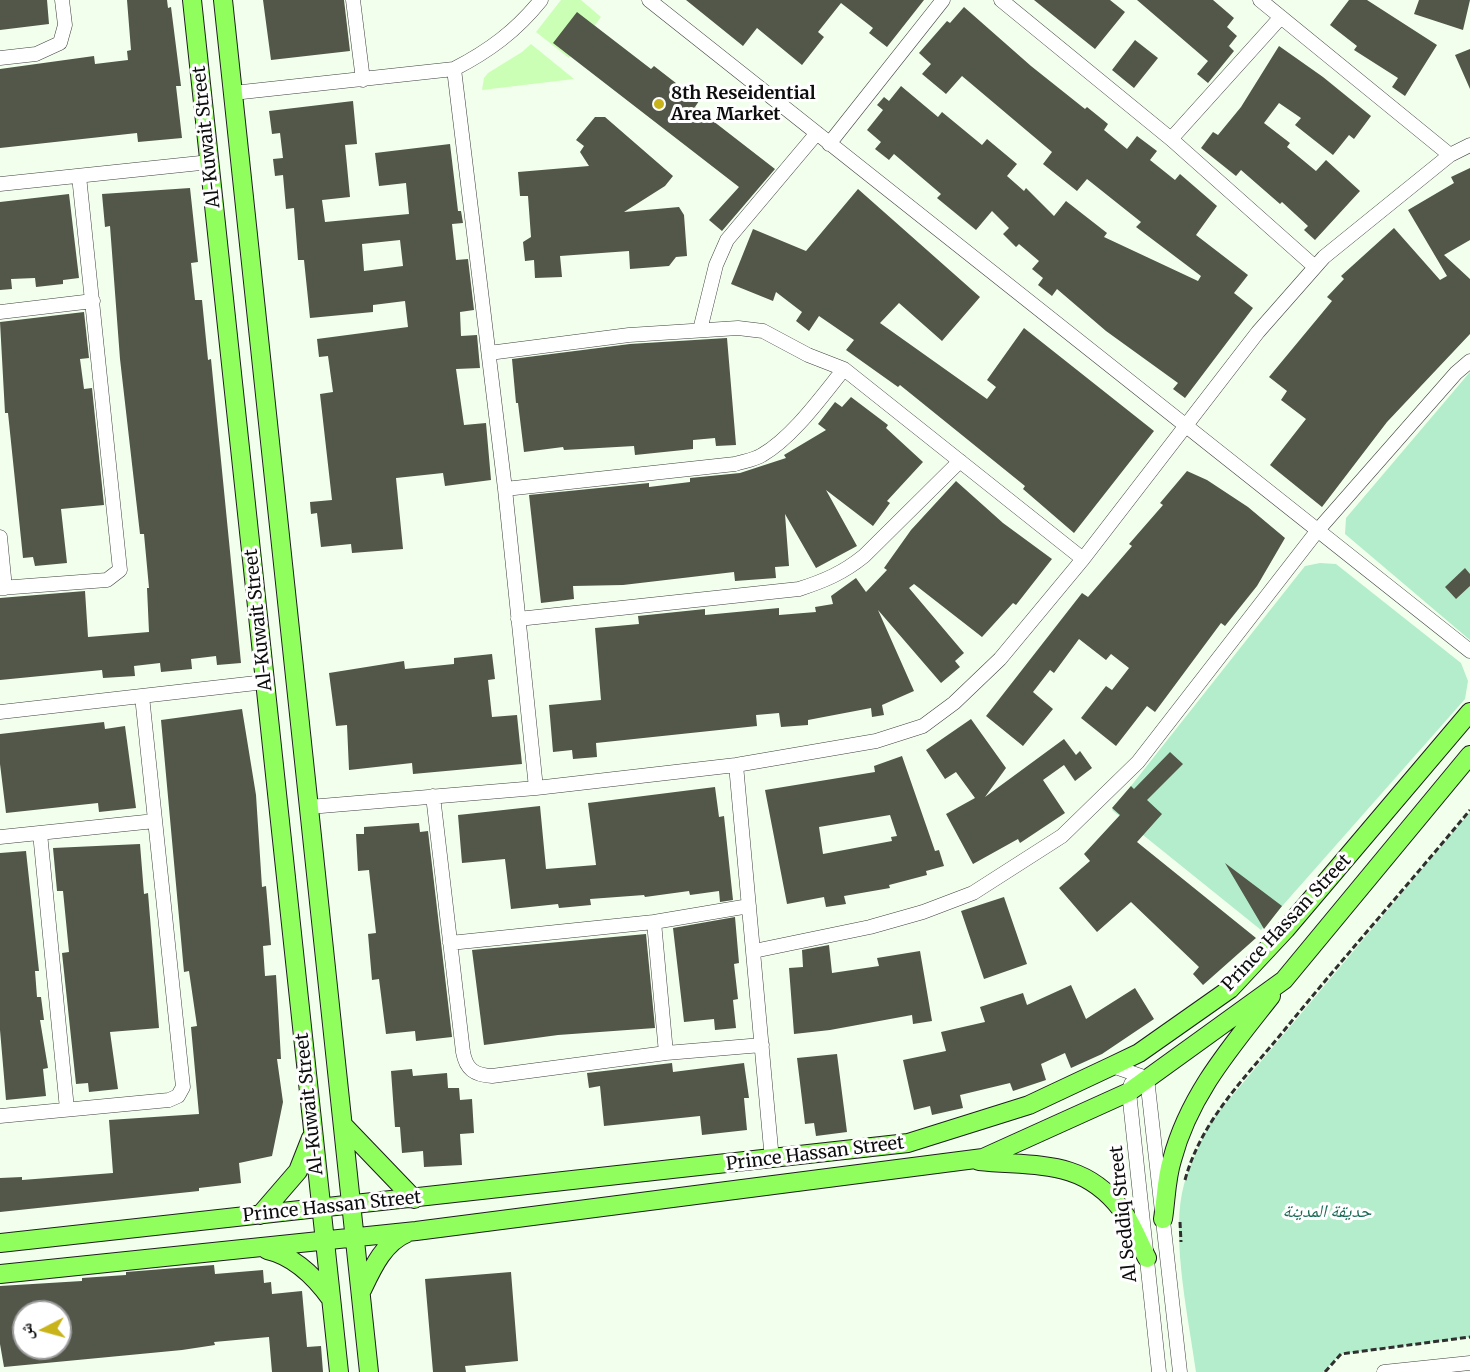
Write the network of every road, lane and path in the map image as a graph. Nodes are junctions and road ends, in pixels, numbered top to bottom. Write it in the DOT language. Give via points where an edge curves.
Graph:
graph roads {
  1 [pos="62,0"];
  2 [pos="192,0"];
  3 [pos="223,0"];
  4 [pos="353,0"];
  5 [pos="541,0"];
  6 [pos="648,0"];
  7 [pos="943,0"];
  8 [pos="1001,0"];
  9 [pos="1260,0"];
  10 [pos="1281,17"];
  11 [pos="0,57"];
  12 [pos="454,69"];
  13 [pos="363,80"];
  14 [pos="233,93"];
  15 [pos="817,133"];
  16 [pos="1171,140"];
  17 [pos="830,144"];
  18 [pos="1470,145"];
  19 [pos="1450,155"];
  20 [pos="210,162"];
  21 [pos="80,176"];
  22 [pos="0,184"];
  23 [pos="1315,267"];
  24 [pos="93,301"];
  25 [pos="0,312"];
  26 [pos="700,330"];
  27 [pos="489,353"];
  28 [pos="1470,361"];
  29 [pos="844,369"];
  30 [pos="1186,426"];
  31 [pos="271,453"];
  32 [pos="241,460"];
  33 [pos="960,461"];
  34 [pos="506,489"];
  35 [pos="1318,530"];
  36 [pos="0,537"];
  37 [pos="1083,559"];
  38 [pos="3,588"];
  39 [pos="518,619"];
  40 [pos="1470,651"];
  41 [pos="265,682"];
  42 [pos="142,696"];
  43 [pos="0,712"];
  44 [pos="1470,712"];
  45 [pos="1470,755"];
  46 [pos="736,765"];
  47 [pos="536,788"];
  48 [pos="434,796"];
  49 [pos="309,807"];
  50 [pos="1470,810"];
  51 [pos="155,821"];
  52 [pos="40,833"];
  53 [pos="0,837"];
  54 [pos="749,906"];
  55 [pos="654,922"];
  56 [pos="450,943"];
  57 [pos="754,951"];
  58 [pos="1284,980"];
  59 [pos="762,1045"];
  60 [pos="666,1053"];
  61 [pos="1139,1053"];
  62 [pos="1112,1066"];
  63 [pos="1140,1075"];
  64 [pos="1129,1092"];
  65 [pos="67,1109"];
  66 [pos="0,1116"];
  67 [pos="343,1125"];
  68 [pos="313,1131"];
  69 [pos="772,1160"];
  70 [pos="968,1160"];
  71 [pos="1184,1187"];
  72 [pos="414,1198"];
  73 [pos="352,1205"];
  74 [pos="321,1209"];
  75 [pos="1180,1212"];
  76 [pos="260,1215"];
  77 [pos="1171,1220"];
  78 [pos="416,1232"];
  79 [pos="355,1238"];
  80 [pos="325,1241"];
  81 [pos="0,1243"];
  82 [pos="259,1248"];
  83 [pos="1147,1258"];
  84 [pos="0,1274"];
  85 [pos="361,1291"];
  86 [pos="331,1299"];
  87 [pos="1470,1337"];
  88 [pos="1470,1363"];
  89 [pos="1438,1369"];
  90 [pos="339,1372"];
  91 [pos="369,1372"];
  92 [pos="1159,1372"];
  93 [pos="1180,1372"];
  94 [pos="1325,1372"];
  95 [pos="1384,1372"];
  1 -- 11 [label="street" via="65,25 60,44 36,54"];
  2 -- 20 [label="main road, Al-Kuwait Street"];
  3 -- 14 [label="main road, Al-Kuwait Street"];
  4 -- 13 [label="street"];
  5 -- 12 [label="street" via="501,41"];
  6 -- 15 [label="street"];
  7 -- 17 [label="street"];
  8 -- 16 [label="street"];
  9 -- 10 [label="street"];
  10 -- 16 [label="street"];
  10 -- 19 [label="street"];
  12 -- 13 [label="street"];
  12 -- 27 [label="street"];
  13 -- 14 [label="street"];
  14 -- 31 [label="main road, Al-Kuwait Street"];
  15 -- 17 [label="street"];
  15 -- 26 [label="street" via="728,240 716,265"];
  16 -- 23 [label="street"];
  17 -- 30 [label="street"];
  18 -- 19 [label="street"];
  19 -- 23 [label="street"];
  20 -- 21 [label="street"];
  20 -- 32 [label="main road, Al-Kuwait Street"];
  21 -- 22 [label="street"];
  21 -- 24 [label="street"];
  23 -- 30 [label="street" via="1258,332"];
  24 -- 25 [label="street"];
  24 -- 38 [label="street" via="120,570 107,580"];
  26 -- 27 [label="street"];
  26 -- 29 [label="street" via="763,331"];
  27 -- 34 [label="street"];
  28 -- 35 [label="street"];
  29 -- 33 [label="street"];
  29 -- 34 [label="street" via="807,414 760,457 735,464"];
  30 -- 35 [label="street"];
  30 -- 37 [label="street"];
  31 -- 32 [label="main road"];
  31 -- 49 [label="main road, Al-Kuwait Street"];
  32 -- 41 [label="main road, Al-Kuwait Street"];
  33 -- 37 [label="street"];
  33 -- 39 [label="street" via="864,556 831,579 799,589"];
  34 -- 39 [label="street"];
  35 -- 40 [label="street"];
  35 -- 57 [label="street" via="1138,762 1062,836 983,887 923,912"];
  36 -- 38 [label="street"];
  37 -- 46 [label="street" via="1000,659 923,726 876,741"];
  39 -- 47 [label="street"];
  41 -- 42 [label="street"];
  41 -- 68 [label="main road, Al-Kuwait Street"];
  42 -- 43 [label="street"];
  42 -- 51 [label="street"];
  44 -- 61 [label="main road, Prince Hassan Street" via="1286,929 1230,989"];
  45 -- 58 [label="main road, Prince Hassan Street"];
  46 -- 47 [label="street"];
  46 -- 54 [label="street"];
  47 -- 48 [label="street"];
  48 -- 49 [label="street"];
  48 -- 56 [label="street"];
  49 -- 67 [label="main road, Al-Kuwait Street"];
  50 -- 71 [label="path" via="1226,1099 1200,1138"];
  51 -- 52 [label="street"];
  51 -- 65 [label="street" via="183,1088 169,1100"];
  52 -- 53 [label="street"];
  52 -- 65 [label="street"];
  54 -- 55 [label="street"];
  54 -- 57 [label="street"];
  55 -- 56 [label="street"];
  55 -- 60 [label="street"];
  56 -- 60 [label="street" via="465,1063 480,1076"];
  57 -- 59 [label="street"];
  58 -- 63 [label="main road, Prince Hassan Street"];
  58 -- 77 [label="main road" via="1200,1091 1171,1162"];
  59 -- 60 [label="street"];
  59 -- 69 [label="street"];
  61 -- 62 [label="main road, Prince Hassan Street"];
  61 -- 63 [label="street"];
  62 -- 63 [label="street"];
  62 -- 69 [label="main road, Prince Hassan Street" via="1029,1105 908,1143"];
  63 -- 64 [label="main road, Prince Hassan Street"];
  63 -- 77 [label="street"];
  64 -- 70 [label="main road, Prince Hassan Street" via="1009,1148"];
  64 -- 83 [label="street, Al Seddiq Street"];
  65 -- 66 [label="street"];
  67 -- 72 [label="main road"];
  67 -- 73 [label="main road, Al-Kuwait Street"];
  68 -- 74 [label="main road, Al-Kuwait Street"];
  68 -- 76 [label="main road" via="298,1171"];
  69 -- 72 [label="main road, Prince Hassan Street"];
  70 -- 78 [label="main road, Prince Hassan Street"];
  70 -- 83 [label="main road" via="1062,1167 1083,1177 1109,1195 1123,1211"];
  72 -- 73 [label="main road, Prince Hassan Street"];
  73 -- 74 [label="main road, Prince Hassan Street"];
  73 -- 79 [label="main road, Al-Kuwait Street"];
  74 -- 76 [label="main road, Prince Hassan Street"];
  74 -- 80 [label="main road, Al-Kuwait Street"];
  75 -- 77 [label="path"];
  76 -- 81 [label="main road, Prince Hassan Street"];
  77 -- 93 [label="street"];
  78 -- 79 [label="main road, Prince Hassan Street"];
  78 -- 85 [label="main road" via="404,1234 384,1252"];
  79 -- 80 [label="main road, Prince Hassan Street"];
  79 -- 85 [label="main road, Al-Kuwait Street"];
  80 -- 82 [label="main road, Prince Hassan Street"];
  80 -- 86 [label="main road, Al-Kuwait Street"];
  82 -- 84 [label="main road, Prince Hassan Street"];
  82 -- 86 [label="main road" via="289,1258"];
  83 -- 92 [label="street, Al Seddiq Street"];
  85 -- 91 [label="main road, Al-Kuwait Street"];
  86 -- 90 [label="main road, Al-Kuwait Street"];
  87 -- 94 [label="path" via="1341,1354"];
  88 -- 89 [label="street"];
  89 -- 95 [label="street"];
}
